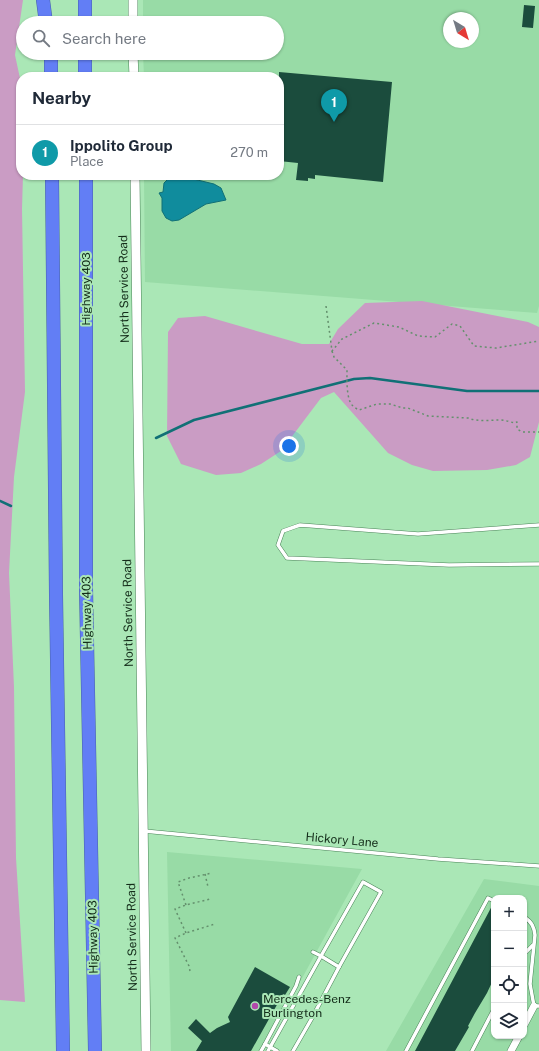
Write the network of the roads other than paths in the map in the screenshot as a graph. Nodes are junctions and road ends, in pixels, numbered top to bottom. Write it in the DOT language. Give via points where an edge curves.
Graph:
graph roads {
  1 [pos="43,0"];
  2 [pos="51,0"];
  3 [pos="85,0"];
  4 [pos="133,0"];
  5 [pos="45,16"];
  6 [pos="51,16"];
  7 [pos="85,16"];
  8 [pos="133,16"];
  9 [pos="50,60"];
  10 [pos="85,60"];
  11 [pos="133,60"];
  12 [pos="51,72"];
  13 [pos="85,72"];
  14 [pos="134,72"];
  15 [pos="52,180"];
  16 [pos="86,180"];
  17 [pos="135,180"];
  18 [pos="539,525"];
  19 [pos="539,564"];
  20 [pos="142,831"];
  21 [pos="539,866"];
  22 [pos="491,900"];
  23 [pos="527,919"];
  24 [pos="534,945"];
  25 [pos="527,951"];
  26 [pos="313,952"];
  27 [pos="321,956"];
  28 [pos="339,967"];
  29 [pos="299,977"];
  30 [pos="536,1006"];
  31 [pos="491,1015"];
  32 [pos="527,1020"];
  33 [pos="517,1039"];
  34 [pos="265,1044"];
  35 [pos="269,1049"];
  36 [pos="63,1051"];
  37 [pos="95,1051"];
  38 [pos="146,1051"];
  39 [pos="261,1051"];
  40 [pos="277,1051"];
  41 [pos="293,1051"];
  42 [pos="406,1051"];
  43 [pos="472,1051"];
  44 [pos="511,1051"];
  1 -- 5 [label="highway"];
  2 -- 6 [label="highway"];
  3 -- 7 [label="highway"];
  4 -- 8 [label="street"];
  9 -- 12 [label="highway"];
  10 -- 13 [label="highway"];
  11 -- 14 [label="street"];
  15 -- 36 [label="highway" via="55,578"];
  16 -- 37 [label="highway, Highway 403" via="86,588"];
  17 -- 20 [label="street, North Service Road"];
  18 -- 19 [label="lane" via="418,534 300,526 283,531 278,545 287,558 449,565"];
  20 -- 21 [label="lane, Hickory Lane" via="430,859"];
  20 -- 38 [label="street, North Service Road"];
  22 -- 42 [label="lane" via="488,898"];
  23 -- 24 [label="lane" via="534,928"];
  24 -- 25 [label="lane"];
  24 -- 30 [label="lane" via="530,984"];
  26 -- 27 [label="lane"];
  27 -- 28 [label="lane"];
  27 -- 28 [label="lane" via="363,882 381,892"];
  27 -- 35 [label="lane"];
  28 -- 41 [label="lane"];
  29 -- 34 [label="lane"];
  30 -- 32 [label="street"];
  31 -- 43 [label="lane"];
  33 -- 44 [label="street"];
  34 -- 35 [label="lane"];
  34 -- 39 [label="lane"];
  35 -- 40 [label="lane"];
}
